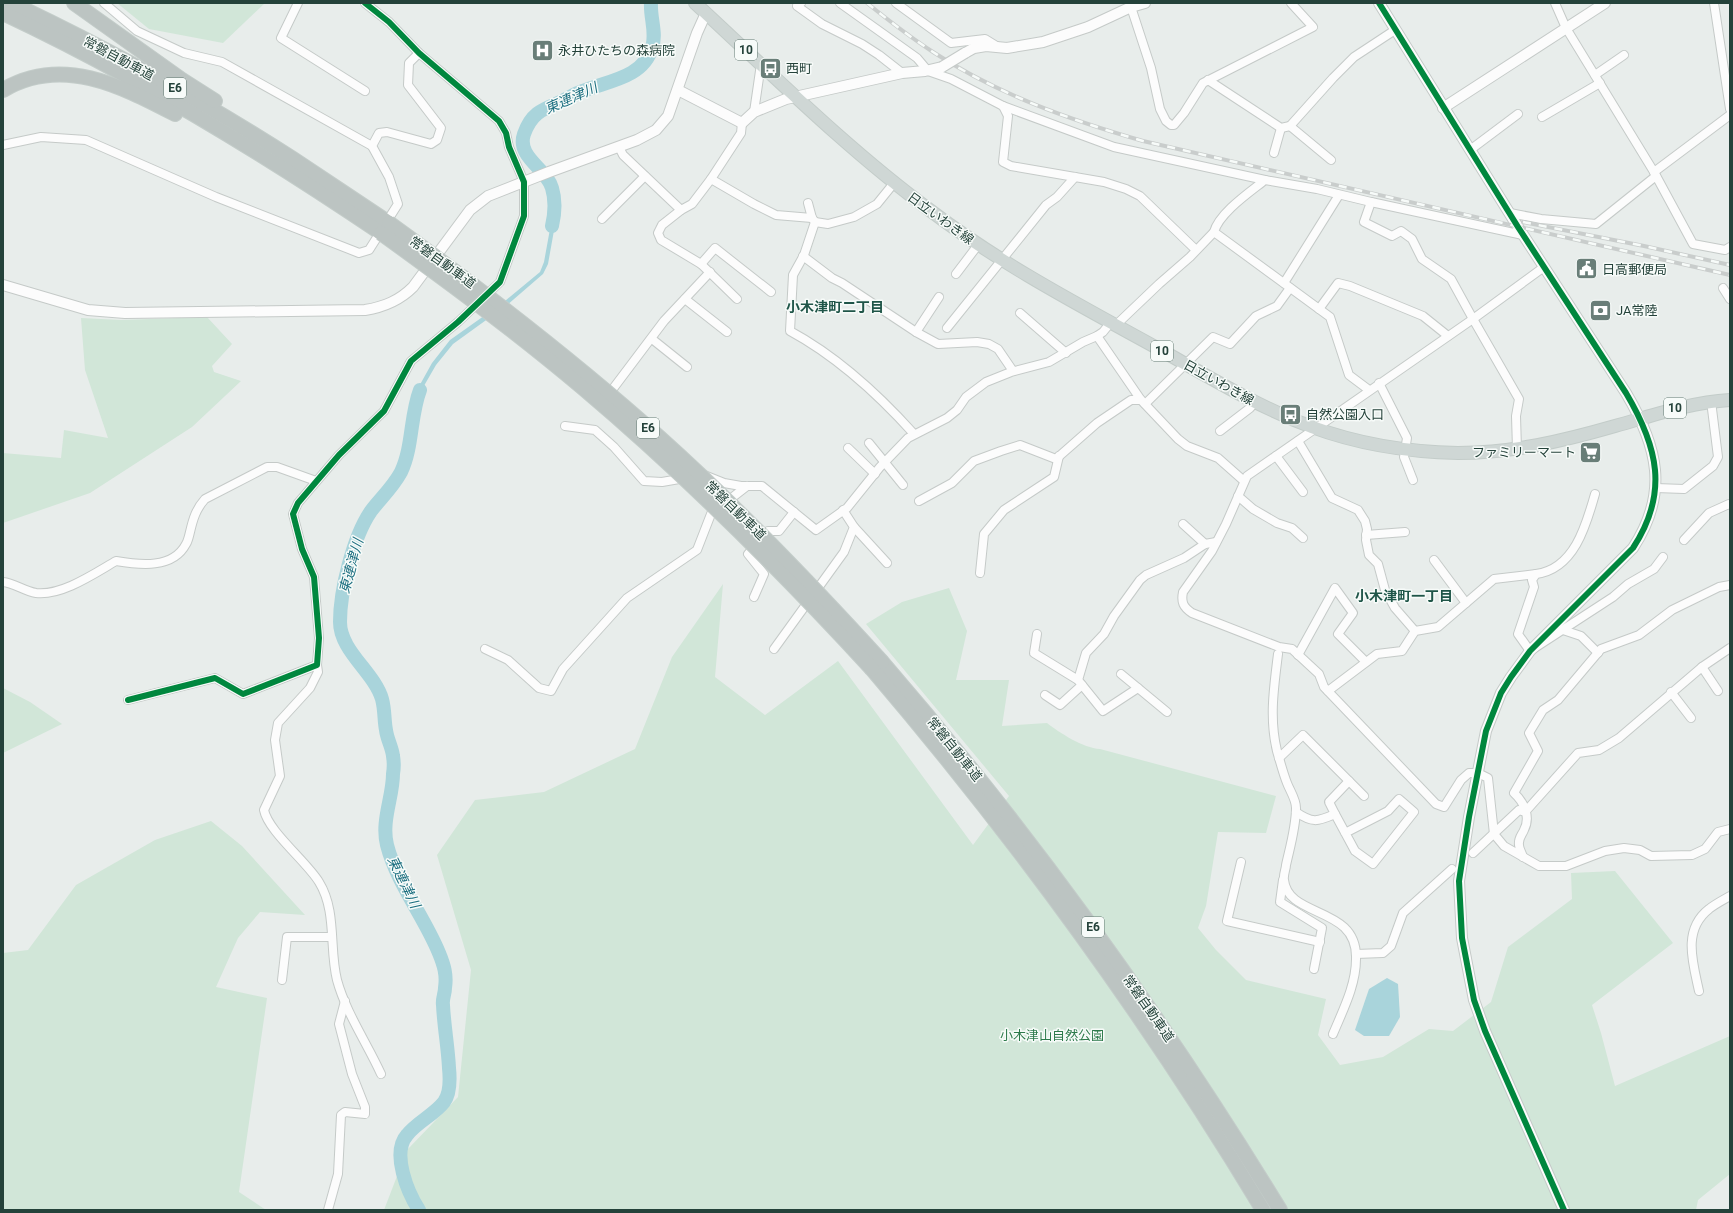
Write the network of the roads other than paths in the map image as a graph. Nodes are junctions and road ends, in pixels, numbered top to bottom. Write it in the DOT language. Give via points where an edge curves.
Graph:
graph roads {
  1 [pos="11,3"];
  2 [pos="74,3"];
  3 [pos="104,3"];
  4 [pos="298,3"];
  5 [pos="365,3"];
  6 [pos="695,3"];
  7 [pos="801,3"];
  8 [pos="840,3"];
  9 [pos="896,3"];
  10 [pos="1145,3"];
  11 [pos="1291,3"];
  12 [pos="1379,3"];
  13 [pos="1555,3"];
  14 [pos="1605,3"];
  15 [pos="1714,3"];
  16 [pos="1131,7"];
  17 [pos="3,13"];
  18 [pos="706,13"];
  19 [pos="1566,28"];
  20 [pos="1395,30"];
  21 [pos="1000,48"];
  22 [pos="419,53"];
  23 [pos="1624,55"];
  24 [pos="761,64"];
  25 [pos="928,71"];
  26 [pos="902,74"];
  27 [pos="1595,75"];
  28 [pos="1208,80"];
  29 [pos="1600,84"];
  30 [pos="3,90"];
  31 [pos="678,90"];
  32 [pos="365,91"];
  33 [pos="796,96"];
  34 [pos="1002,106"];
  35 [pos="1443,108"];
  36 [pos="1730,110"];
  37 [pos="754,112"];
  38 [pos="1518,114"];
  39 [pos="1730,115"];
  40 [pos="1542,117"];
  41 [pos="742,123"];
  42 [pos="1286,127"];
  43 [pos="3,145"];
  44 [pos="372,146"];
  45 [pos="619,147"];
  46 [pos="1470,150"];
  47 [pos="1274,153"];
  48 [pos="1331,160"];
  49 [pos="285,169"];
  50 [pos="1655,174"];
  51 [pos="645,176"];
  52 [pos="1075,177"];
  53 [pos="711,179"];
  54 [pos="1266,180"];
  55 [pos="528,181"];
  56 [pos="894,183"];
  57 [pos="332,185"];
  58 [pos="1340,195"];
  59 [pos="1371,202"];
  60 [pos="808,203"];
  61 [pos="681,210"];
  62 [pos="1510,213"];
  63 [pos="602,219"];
  64 [pos="814,220"];
  65 [pos="384,228"];
  66 [pos="1214,232"];
  67 [pos="1523,235"];
  68 [pos="978,245"];
  69 [pos="1730,247"];
  70 [pos="1196,250"];
  71 [pos="803,256"];
  72 [pos="1002,261"];
  73 [pos="701,264"];
  74 [pos="1544,267"];
  75 [pos="710,272"];
  76 [pos="956,274"];
  77 [pos="3,285"];
  78 [pos="1287,285"];
  79 [pos="1724,288"];
  80 [pos="771,292"];
  81 [pos="939,297"];
  82 [pos="685,299"];
  83 [pos="737,299"];
  84 [pos="1730,299"];
  85 [pos="1318,309"];
  86 [pos="1020,313"];
  87 [pos="1472,319"];
  88 [pos="1113,324"];
  89 [pos="947,328"];
  90 [pos="727,332"];
  91 [pos="916,332"];
  92 [pos="1097,336"];
  93 [pos="1448,336"];
  94 [pos="652,339"];
  95 [pos="1066,353"];
  96 [pos="1187,364"];
  97 [pos="687,367"];
  98 [pos="1013,371"];
  99 [pos="1379,383"];
  100 [pos="612,390"];
  101 [pos="1369,390"];
  102 [pos="1730,400"];
  103 [pos="1712,401"];
  104 [pos="1143,402"];
  105 [pos="1255,402"];
  106 [pos="1640,418"];
  107 [pos="565,426"];
  108 [pos="1316,429"];
  109 [pos="1220,431"];
  110 [pos="914,434"];
  111 [pos="1298,441"];
  112 [pos="869,442"];
  113 [pos="848,448"];
  114 [pos="1405,449"];
  115 [pos="1517,449"];
  116 [pos="1059,456"];
  117 [pos="1276,456"];
  118 [pos="885,463"];
  119 [pos="875,474"];
  120 [pos="1413,480"];
  121 [pos="316,481"];
  122 [pos="1244,481"];
  123 [pos="903,485"];
  124 [pos="746,486"];
  125 [pos="1656,488"];
  126 [pos="1303,492"];
  127 [pos="1595,494"];
  128 [pos="1238,496"];
  129 [pos="919,501"];
  130 [pos="1730,505"];
  131 [pos="843,510"];
  132 [pos="794,512"];
  133 [pos="1183,524"];
  134 [pos="854,527"];
  135 [pos="1405,532"];
  136 [pos="1366,535"];
  137 [pos="1302,538"];
  138 [pos="1684,540"];
  139 [pos="1216,542"];
  140 [pos="1205,544"];
  141 [pos="1663,558"];
  142 [pos="1434,560"];
  143 [pos="887,563"];
  144 [pos="980,573"];
  145 [pos="1536,574"];
  146 [pos="3,582"];
  147 [pos="1730,585"];
  148 [pos="754,596"];
  149 [pos="1466,604"];
  150 [pos="1563,630"];
  151 [pos="1414,631"];
  152 [pos="1037,634"];
  153 [pos="1730,648"];
  154 [pos="485,649"];
  155 [pos="774,649"];
  156 [pos="1530,651"];
  157 [pos="1598,653"];
  158 [pos="1278,654"];
  159 [pos="1298,655"];
  160 [pos="1366,662"];
  161 [pos="317,665"];
  162 [pos="877,666"];
  163 [pos="1702,667"];
  164 [pos="1120,674"];
  165 [pos="1080,682"];
  166 [pos="1138,688"];
  167 [pos="1328,691"];
  168 [pos="1718,691"];
  169 [pos="1671,692"];
  170 [pos="1045,695"];
  171 [pos="128,700"];
  172 [pos="1167,712"];
  173 [pos="1691,718"];
  174 [pos="1279,758"];
  175 [pos="1478,773"];
  176 [pos="1349,781"];
  177 [pos="1364,796"];
  178 [pos="1526,811"];
  179 [pos="1296,812"];
  180 [pos="1335,814"];
  181 [pos="1730,829"];
  182 [pos="1345,833"];
  183 [pos="1494,834"];
  184 [pos="1473,853"];
  185 [pos="1523,857"];
  186 [pos="1240,862"];
  187 [pos="1452,869"];
  188 [pos="1284,880"];
  189 [pos="1730,896"];
  190 [pos="332,937"];
  191 [pos="1320,942"];
  192 [pos="1356,954"];
  193 [pos="1314,969"];
  194 [pos="282,980"];
  195 [pos="1699,991"];
  196 [pos="345,1001"];
  197 [pos="1333,1034"];
  198 [pos="381,1074"];
  199 [pos="328,1210"];
  200 [pos="1263,1210"];
  201 [pos="1280,1210"];
  202 [pos="1564,1210"];
  1 -- 57 [label="highway, 常磐自動車道 / E6" via="97,46 199,102"];
  2 -- 57 [label="highway" via="182,80 296,154"];
  3 -- 44 [label="street" via="136,31 184,53 222,62"];
  4 -- 32 [label="street" via="282,38"];
  5 -- 22 [label="street" via="389,22"];
  6 -- 18 [label="main road, 日立いわき線 / 10"];
  7 -- 26 [label="street" via="796,6 822,24 862,44"];
  8 -- 25 [label="street" via="917,58"];
  9 -- 21 [label="street" via="951,43 986,39"];
  10 -- 16 [label="street"];
  11 -- 28 [label="street" via="1313,27"];
  12 -- 20 [label="street"];
  13 -- 19 [label="street"];
  14 -- 19 [label="street"];
  15 -- 36 [label="street"];
  16 -- 21 [label="street" via="1088,27 1043,42"];
  16 -- 28 [label="street" via="1151,68 1160,110 1171,125 1174,125 1184,113 1203,83"];
  17 -- 49 [label="highway, 常磐自動車道 / E6" via="40,30 170,100"];
  18 -- 24 [label="main road, 日立いわき線 / 10"];
  18 -- 31 [label="street"];
  19 -- 27 [label="street"];
  19 -- 35 [label="street"];
  20 -- 35 [label="street"];
  20 -- 42 [label="street" via="1354,57"];
  21 -- 25 [label="street, bridge" via="974,48 942,67"];
  22 -- 44 [label="street" via="410,63 408,85 441,128 437,140 431,144 387,132 379,133"];
  22 -- 55 [label="street" via="499,121 506,133 509,147"];
  23 -- 27 [label="street"];
  24 -- 33 [label="main road, 日立いわき線 / 10"];
  24 -- 37 [label="street"];
  25 -- 26 [label="street"];
  25 -- 34 [label="street" via="951,79"];
  26 -- 33 [label="street"];
  27 -- 29 [label="street"];
  28 -- 42 [label="street"];
  29 -- 40 [label="street"];
  29 -- 50 [label="street"];
  30 -- 49 [label="highway" via="28,79 51,75 78,75 99,79 124,88"];
  31 -- 41 [label="street"];
  31 -- 45 [label="street" via="668,116 656,130"];
  33 -- 37 [label="street"];
  33 -- 56 [label="main road, 日立いわき線 / 10"];
  34 -- 52 [label="street" via="1008,116 1003,162 1011,166"];
  34 -- 54 [label="street" via="1114,147"];
  35 -- 46 [label="street"];
  37 -- 41 [label="street"];
  38 -- 46 [label="street"];
  39 -- 50 [label="street"];
  41 -- 53 [label="street" via="741,133"];
  42 -- 47 [label="street"];
  42 -- 48 [label="street"];
  43 -- 65 [label="street" via="42,137 86,140 359,254 369,250"];
  44 -- 65 [label="street" via="389,177 398,204"];
  45 -- 51 [label="street" via="623,155"];
  45 -- 55 [label="street"];
  46 -- 62 [label="street"];
  49 -- 65 [label="highway, 常磐自動車道 / E6"];
  50 -- 62 [label="street" via="1596,224 1541,219"];
  50 -- 69 [label="street" via="1693,244 1725,250"];
  51 -- 61 [label="street"];
  51 -- 63 [label="street"];
  52 -- 70 [label="street" via="1104,182 1140,196"];
  52 -- 72 [label="street" via="1046,205"];
  53 -- 61 [label="street" via="692,204"];
  53 -- 64 [label="street" via="776,215"];
  54 -- 58 [label="street"];
  54 -- 66 [label="street" via="1230,209 1216,225"];
  55 -- 77 [label="street" via="498,191 478,202 413,287 395,301 376,308 125,313 88,310"];
  55 -- 121 [label="street" via="524,216 500,282 458,322 411,361 384,411"];
  56 -- 64 [label="street" via="877,204 854,217 828,224"];
  56 -- 68 [label="main road, 日立いわき線 / 10"];
  57 -- 65 [label="highway, 常磐自動車道 / E6"];
  58 -- 59 [label="street"];
  58 -- 78 [label="street"];
  59 -- 67 [label="street"];
  59 -- 87 [label="street" via="1364,222 1392,236 1401,232 1412,239 1422,259 1452,279"];
  60 -- 64 [label="street"];
  61 -- 73 [label="street" via="662,225 658,233 661,240"];
  62 -- 67 [label="street"];
  64 -- 71 [label="street"];
  65 -- 162 [label="highway, 常磐自動車道 / E6, bridge" via="522,322 660,438 747,520 821,595"];
  66 -- 70 [label="street"];
  66 -- 78 [label="street"];
  67 -- 74 [label="street"];
  68 -- 72 [label="main road, 日立いわき線 / 10"];
  68 -- 76 [label="street"];
  70 -- 88 [label="street"];
  71 -- 91 [label="street" via="832,278"];
  71 -- 110 [label="street" via="793,275 790,331 815,345 847,369"];
  72 -- 88 [label="main road, 日立いわき線 / 10"];
  72 -- 89 [label="street"];
  73 -- 75 [label="street"];
  73 -- 80 [label="street" via="715,248"];
  74 -- 87 [label="street"];
  74 -- 106 [label="street"];
  75 -- 82 [label="street"];
  75 -- 83 [label="street"];
  78 -- 85 [label="street"];
  78 -- 96 [label="street" via="1277,306 1256,316 1230,344 1213,337"];
  79 -- 84 [label="street"];
  81 -- 91 [label="street"];
  82 -- 90 [label="street"];
  82 -- 94 [label="street" via="664,321"];
  85 -- 93 [label="street" via="1338,283 1423,316"];
  85 -- 101 [label="street" via="1330,318 1349,375"];
  86 -- 95 [label="street"];
  87 -- 93 [label="street"];
  87 -- 115 [label="street" via="1519,399 1516,416"];
  88 -- 92 [label="street"];
  88 -- 96 [label="main road, 日立いわき線 / 10"];
  91 -- 98 [label="street" via="938,344 989,344 998,349"];
  92 -- 95 [label="street"];
  92 -- 104 [label="street"];
  93 -- 99 [label="street"];
  94 -- 97 [label="street"];
  94 -- 100 [label="street"];
  95 -- 98 [label="street" via="1049,362"];
  96 -- 104 [label="street"];
  96 -- 105 [label="main road, 日立いわき線 / 10"];
  98 -- 110 [label="street" via="986,382 966,397 958,410 947,418"];
  99 -- 101 [label="street"];
  99 -- 114 [label="street" via="1407,438"];
  101 -- 108 [label="street"];
  102 -- 103 [label="main road, 日立いわき線 / 10"];
  103 -- 106 [label="main road, 日立いわき線 / 10" via="1680,406"];
  103 -- 125 [label="street" via="1718,457 1713,466 1684,489"];
  104 -- 116 [label="street" via="1131,400 1097,423"];
  104 -- 122 [label="street" via="1178,439 1187,446 1218,458"];
  105 -- 108 [label="main road, 日立いわき線 / 10"];
  105 -- 109 [label="street"];
  106 -- 115 [label="main road, 日立いわき線 / 10" via="1562,441"];
  106 -- 125 [label="street" via="1652,450"];
  107 -- 124 [label="street" via="595,430 644,481 662,482 706,475 724,483"];
  108 -- 111 [label="street"];
  108 -- 114 [label="main road, 日立いわき線 / 10"];
  110 -- 118 [label="street"];
  111 -- 117 [label="street"];
  111 -- 136 [label="street" via="1332,498 1358,510 1365,521"];
  112 -- 118 [label="street"];
  113 -- 119 [label="street"];
  114 -- 115 [label="main road, 日立いわき線 / 10" via="1456,452"];
  114 -- 120 [label="street" via="1404,457"];
  116 -- 129 [label="street" via="1056,459 1020,445 1001,451 974,461 952,483"];
  116 -- 144 [label="street" via="1054,477 1004,510 984,534"];
  117 -- 122 [label="street" via="1251,472"];
  117 -- 126 [label="street"];
  118 -- 119 [label="street"];
  118 -- 123 [label="street"];
  119 -- 131 [label="street"];
  121 -- 146 [label="street" via="277,467 267,467 205,499 193,517 187,544 175,558 160,564 116,561 80,581 47,592 35,593"];
  121 -- 161 [label="street" via="298,503 293,514 302,549 314,577 319,638"];
  122 -- 128 [label="street"];
  124 -- 132 [label="street" via="762,486"];
  124 -- 154 [label="street" via="711,514 697,550 627,598 563,670 551,691 539,688 508,660"];
  125 -- 156 [label="street" via="1652,512 1634,548"];
  127 -- 145 [label="street" via="1584,529 1568,556 1557,567"];
  128 -- 137 [label="street" via="1277,524 1292,528"];
  128 -- 139 [label="street"];
  130 -- 138 [label="street" via="1710,513"];
  131 -- 132 [label="street" via="816,530"];
  131 -- 134 [label="street"];
  132 -- 148 [label="street" via="780,531 768,531 748,554 764,574"];
  133 -- 140 [label="street"];
  134 -- 143 [label="street"];
  134 -- 155 [label="street" via="844,552"];
  135 -- 136 [label="street"];
  136 -- 151 [label="street" via="1369,556 1378,564 1385,590 1395,608"];
  139 -- 140 [label="street"];
  139 -- 159 [label="street" via="1183,592 1184,608 1279,647 1292,649"];
  140 -- 165 [label="street" via="1184,558 1140,580 1104,634 1086,652"];
  141 -- 150 [label="street" via="1654,569 1628,584"];
  142 -- 149 [label="street"];
  145 -- 149 [label="street" via="1494,579"];
  145 -- 156 [label="street" via="1532,580 1534,587 1518,634"];
  147 -- 157 [label="street" via="1719,586 1672,610 1639,635 1606,647"];
  149 -- 151 [label="street" via="1438,627"];
  150 -- 156 [label="street"];
  150 -- 157 [label="street" via="1581,636"];
  151 -- 160 [label="street" via="1402,651 1377,654"];
  152 -- 165 [label="street" via="1034,653"];
  153 -- 163 [label="street"];
  156 -- 175 [label="street" via="1511,677 1493,711 1486,731"];
  157 -- 178 [label="street" via="1558,700 1543,710 1529,733 1538,751 1514,792"];
  158 -- 174 [label="street" via="1272,714"];
  159 -- 160 [label="street" via="1335,588 1353,613 1338,634"];
  159 -- 167 [label="street" via="1319,674"];
  160 -- 167 [label="street"];
  161 -- 171 [label="street" via="242,694 215,678"];
  161 -- 190 [label="street" via="318,672 310,688 278,723 275,740 280,776 264,810 274,829 308,867 325,892 330,905"];
  162 -- 200 [label="highway, 常磐自動車道 / E6" via="1082,936 1170,1063"];
  162 -- 201 [label="highway, 常磐自動車道 / E6" via="930,717 1094,929 1180,1052"];
  163 -- 168 [label="street"];
  163 -- 169 [label="street"];
  164 -- 166 [label="street"];
  165 -- 166 [label="street" via="1103,712"];
  165 -- 170 [label="street" via="1060,705"];
  166 -- 172 [label="street"];
  167 -- 175 [label="street" via="1436,804 1444,807 1461,780 1469,773"];
  169 -- 173 [label="street"];
  169 -- 178 [label="street" via="1619,738 1600,750 1578,753"];
  174 -- 176 [label="street" via="1303,735"];
  174 -- 179 [label="street" via="1294,797"];
  175 -- 183 [label="street" via="1488,778"];
  175 -- 202 [label="street" via="1459,881 1466,965 1485,1031"];
  176 -- 177 [label="street"];
  176 -- 180 [label="street" via="1329,802"];
  178 -- 183 [label="street" via="1519,810"];
  178 -- 185 [label="street" via="1527,824 1519,845"];
  179 -- 180 [label="street" via="1308,820 1322,820"];
  179 -- 188 [label="street"];
  180 -- 182 [label="street"];
  181 -- 185 [label="street" via="1718,832 1705,849 1692,855 1651,856 1640,850 1624,848 1605,851 1566,866 1539,866"];
  182 -- 182 [label="street" via="1355,851 1372,864 1414,812 1400,799 1388,811"];
  183 -- 184 [label="street"];
  183 -- 185 [label="street" via="1504,846"];
  186 -- 191 [label="street" via="1227,921"];
  187 -- 192 [label="street" via="1403,913 1391,946 1383,953"];
  188 -- 191 [label="street" via="1280,902 1322,928"];
  188 -- 192 [label="street" via="1299,904 1331,917 1347,930 1352,937"];
  189 -- 195 [label="street" via="1709,909 1701,917 1692,934 1691,951"];
  190 -- 194 [label="street" via="287,937"];
  190 -- 196 [label="street" via="335,968"];
  191 -- 193 [label="street"];
  192 -- 197 [label="street" via="1351,990"];
  196 -- 198 [label="street"];
  196 -- 199 [label="street" via="339,1024 352,1074 365,1107 364,1114 345,1112 341,1115 338,1174"];
}
